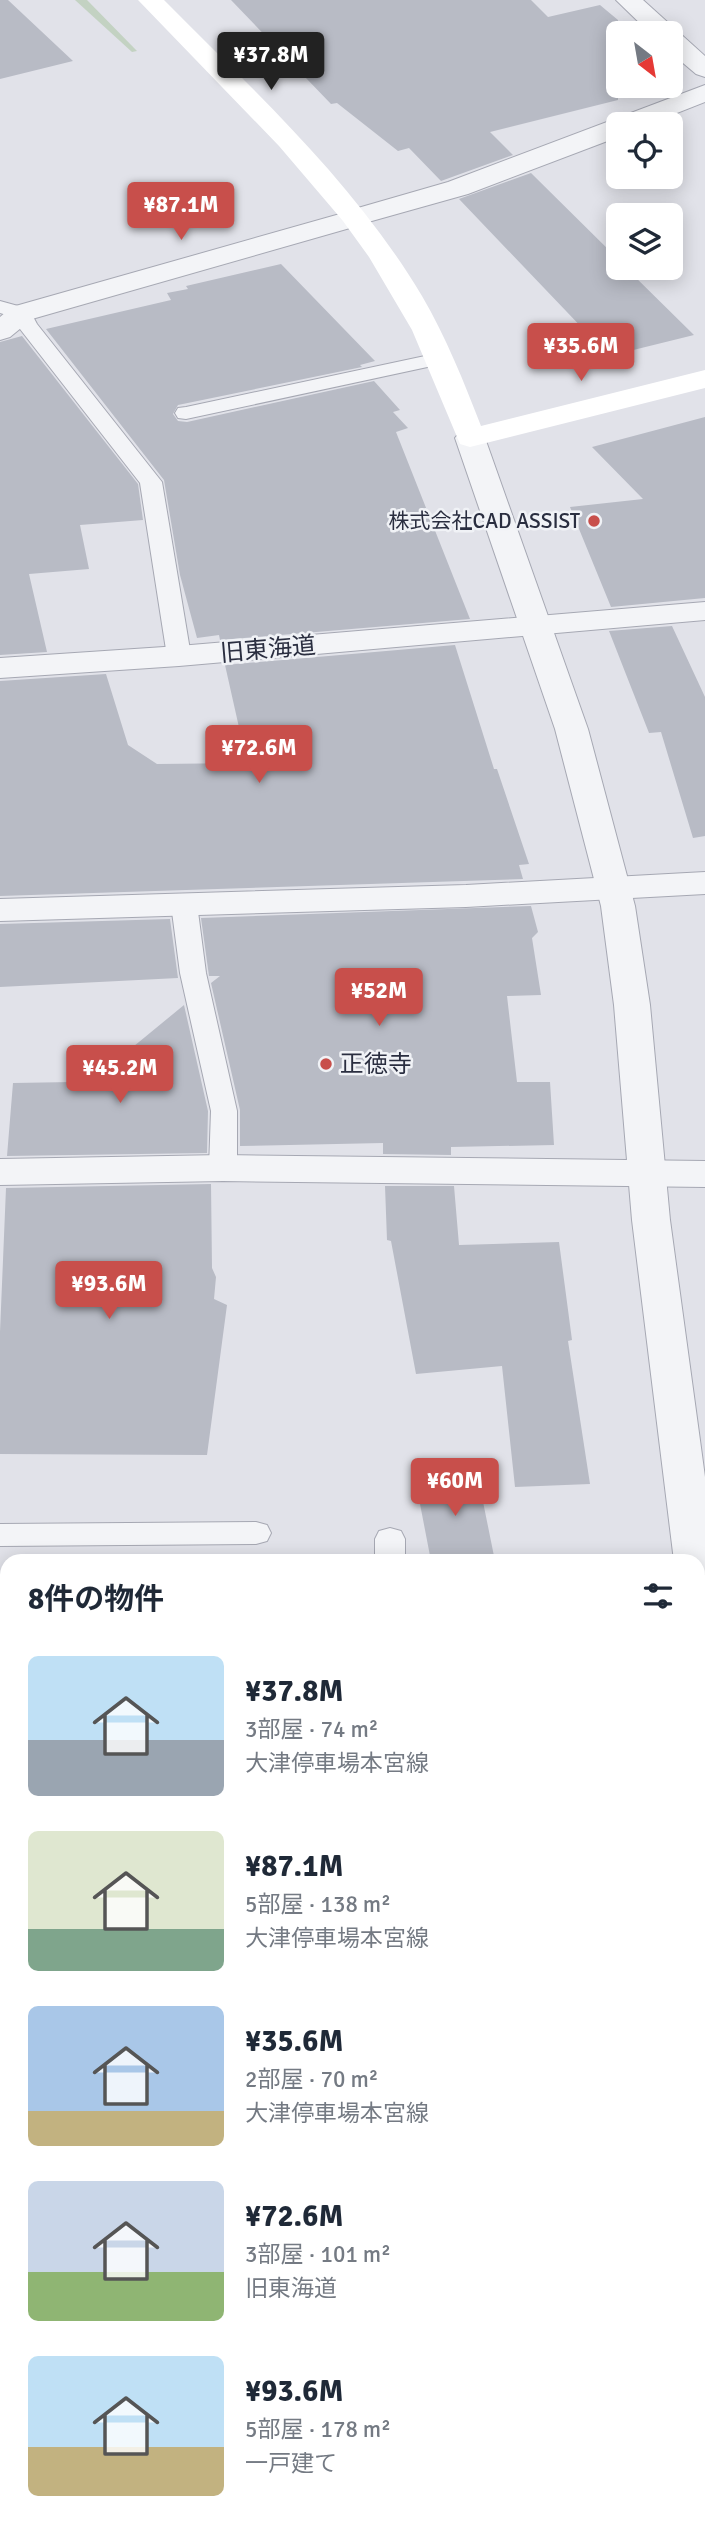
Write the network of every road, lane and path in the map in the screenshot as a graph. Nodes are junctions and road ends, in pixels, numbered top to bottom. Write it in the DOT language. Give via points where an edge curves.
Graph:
graph roads {
  1 [pos="150,0"];
  2 [pos="628,0"];
  3 [pos="652,21"];
  4 [pos="683,50"];
  5 [pos="705,69"];
  6 [pos="705,93"];
  7 [pos="657,112"];
  8 [pos="606,132"];
  9 [pos="354,218"];
  10 [pos="11,310"];
  11 [pos="0,331"];
  12 [pos="439,359"];
  13 [pos="705,379"];
  14 [pos="186,413"];
  15 [pos="470,438"];
  16 [pos="705,611"];
  17 [pos="537,627"];
  18 [pos="179,656"];
  19 [pos="0,668"];
  20 [pos="705,883"];
  21 [pos="614,888"];
  22 [pos="184,904"];
  23 [pos="0,909"];
  24 [pos="223,1168"];
  25 [pos="0,1172"];
  26 [pos="645,1173"];
  27 [pos="705,1174"];
  28 [pos="256,1533"];
  29 [pos="0,1535"];
  30 [pos="694,1554"];
  1 -- 9 [label="main road" via="300,155"];
  2 -- 3 [label="street"];
  4 -- 5 [label="street"];
  6 -- 7 [label="street"];
  8 -- 9 [label="street" via="458,188"];
  9 -- 10 [label="street"];
  9 -- 12 [label="main road" via="408,295"];
  10 -- 11 [label="street"];
  10 -- 18 [label="lane" via="151,482"];
  12 -- 14 [label="lane"];
  12 -- 15 [label="main road"];
  13 -- 15 [label="main road"];
  15 -- 17 [label="street"];
  16 -- 17 [label="street, 旧東海道"];
  17 -- 18 [label="street, 旧東海道"];
  17 -- 21 [label="street" via="601,828"];
  18 -- 19 [label="street, 旧東海道"];
  20 -- 21 [label="street"];
  21 -- 22 [label="street"];
  21 -- 26 [label="street" via="630,989"];
  22 -- 23 [label="street"];
  22 -- 24 [label="lane" via="193,973 224,1111"];
  24 -- 25 [label="street"];
  24 -- 26 [label="street"];
  26 -- 27 [label="street"];
  26 -- 30 [label="street"];
  28 -- 29 [label="lane"];
}
